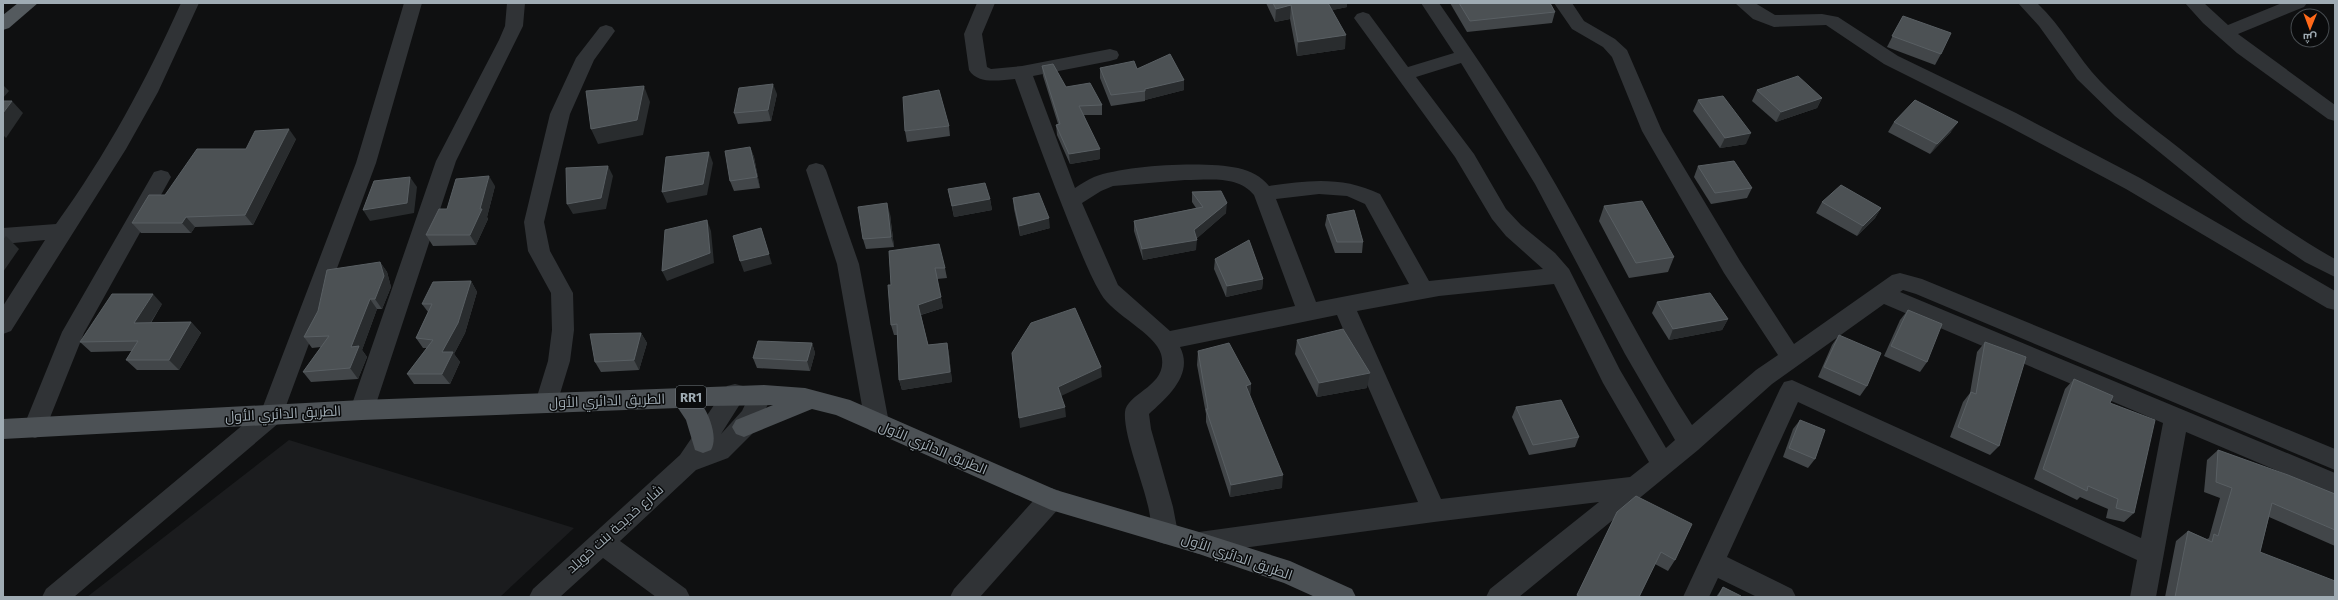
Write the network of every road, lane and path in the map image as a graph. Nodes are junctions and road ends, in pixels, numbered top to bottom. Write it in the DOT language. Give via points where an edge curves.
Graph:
graph roads {
  1 [pos="16,3"];
  2 [pos="29,3"];
  3 [pos="190,3"];
  4 [pos="414,3"];
  5 [pos="516,3"];
  6 [pos="986,3"];
  7 [pos="1430,3"];
  8 [pos="1563,3"];
  9 [pos="1744,3"];
  10 [pos="2027,3"];
  11 [pos="2194,3"];
  12 [pos="2298,3"];
  13 [pos="3,13"];
  14 [pos="1363,18"];
  15 [pos="3,24"];
  16 [pos="606,31"];
  17 [pos="2225,33"];
  18 [pos="1110,55"];
  19 [pos="1467,55"];
  20 [pos="1022,72"];
  21 [pos="1405,74"];
  22 [pos="2335,114"];
  23 [pos="816,170"];
  24 [pos="161,176"];
  25 [pos="1264,194"];
  26 [pos="1070,201"];
  27 [pos="62,231"];
  28 [pos="3,236"];
  29 [pos="2335,269"];
  30 [pos="1562,275"];
  31 [pos="1423,290"];
  32 [pos="1883,293"];
  33 [pos="2335,302"];
  34 [pos="1344,306"];
  35 [pos="1308,311"];
  36 [pos="3,325"];
  37 [pos="1166,341"];
  38 [pos="1791,358"];
  39 [pos="1764,377"];
  40 [pos="1792,389"];
  41 [pos="735,393"];
  42 [pos="761,394"];
  43 [pos="684,398"];
  44 [pos="810,400"];
  45 [pos="547,403"];
  46 [pos="362,410"];
  47 [pos="272,415"];
  48 [pos="2176,419"];
  49 [pos="876,423"];
  50 [pos="744,427"];
  51 [pos="35,428"];
  52 [pos="3,429"];
  53 [pos="1690,443"];
  54 [pos="696,453"];
  55 [pos="2335,460"];
  56 [pos="1663,466"];
  57 [pos="2335,484"];
  58 [pos="1636,487"];
  59 [pos="1051,499"];
  60 [pos="1434,511"];
  61 [pos="1165,533"];
  62 [pos="601,542"];
  63 [pos="1199,543"];
  64 [pos="2150,554"];
  65 [pos="1711,562"];
  66 [pos="55,597"];
  67 [pos="542,597"];
  68 [pos="677,597"];
  69 [pos="963,597"];
  70 [pos="1343,597"];
  71 [pos="1499,597"];
  72 [pos="1696,597"];
  73 [pos="1783,597"];
  74 [pos="2143,597"];
  1 -- 13 [label="highway"];
  2 -- 15 [label="highway"];
  3 -- 27 [label="street" via="132,121 83,203"];
  4 -- 47 [label="street" via="366,163"];
  5 -- 46 [label="street" via="514,26 508,40 446,161"];
  6 -- 20 [label="street" via="973,34 978,70 988,75"];
  7 -- 19 [label="street"];
  8 -- 38 [label="street" via="1578,25 1609,43 1620,54 1652,131 1732,267"];
  9 -- 33 [label="street" via="1755,13 1771,21 1825,19 1837,23 1890,60 2009,118 2117,175 2239,243"];
  10 -- 29 [label="street" via="2042,16 2063,43 2075,66 2103,96 2269,229"];
  11 -- 17 [label="street"];
  12 -- 17 [label="street"];
  14 -- 21 [label="street"];
  16 -- 45 [label="street" via="585,58 560,114 534,222 539,251 562,294 563,330 559,361"];
  17 -- 22 [label="street"];
  18 -- 20 [label="street"];
  19 -- 21 [label="street"];
  19 -- 53 [label="street" via="1545,185 1658,393"];
  20 -- 26 [label="street"];
  21 -- 30 [label="street" via="1463,153 1498,214 1506,224 1552,261"];
  23 -- 49 [label="street" via="848,264"];
  24 -- 51 [label="street" via="73,332"];
  25 -- 26 [label="street" via="1260,187 1248,178 1231,174 1190,174 1113,178 1100,182"];
  25 -- 31 [label="street" via="1310,187 1333,187 1373,199"];
  25 -- 35 [label="street"];
  26 -- 37 [label="street" via="1103,280 1114,297"];
  27 -- 28 [label="street"];
  27 -- 36 [label="street"];
  30 -- 31 [label="street"];
  30 -- 56 [label="street" via="1611,376"];
  31 -- 34 [label="street"];
  32 -- 38 [label="street"];
  32 -- 48 [label="street"];
  32 -- 55 [label="street" via="1894,283 1909,282"];
  34 -- 35 [label="street"];
  34 -- 60 [label="street"];
  35 -- 37 [label="street"];
  37 -- 61 [label="street" via="1172,351 1175,365 1169,380 1137,411 1138,429 1161,506"];
  38 -- 39 [label="street"];
  39 -- 40 [label="street"];
  39 -- 53 [label="street"];
  40 -- 64 [label="street"];
  40 -- 65 [label="street"];
  41 -- 42 [label="main road, الطريق الدائري الأول / RR1"];
  41 -- 43 [label="main road, الطريق الدائري الأول / RR1"];
  41 -- 54 [label="street"];
  42 -- 44 [label="main road, الطريق الدائري الأول / RR1"];
  42 -- 50 [label="street"];
  43 -- 45 [label="main road, الطريق الدائري الأول / RR1"];
  43 -- 54 [label="main road" via="697,417"];
  44 -- 49 [label="main road, الطريق الدائري الأول / RR1" via="835,404"];
  44 -- 50 [label="main road"];
  45 -- 46 [label="main road, الطريق الدائري الأول / RR1"];
  46 -- 47 [label="main road, الطريق الدائري الأول / RR1"];
  47 -- 51 [label="main road, الطريق الدائري الأول / RR1"];
  47 -- 66 [label="street"];
  48 -- 57 [label="street"];
  48 -- 64 [label="street"];
  49 -- 59 [label="main road, الطريق الدائري الأول / RR1"];
  50 -- 54 [label="street" via="713,455"];
  51 -- 52 [label="main road, الطريق الدائري الأول / RR1"];
  53 -- 56 [label="street"];
  54 -- 62 [label="street, شارع خديجة بنت خويلد"];
  56 -- 58 [label="street"];
  58 -- 60 [label="street"];
  58 -- 71 [label="street"];
  59 -- 61 [label="main road, الطريق الدائري الأول / RR1"];
  59 -- 69 [label="street"];
  60 -- 63 [label="street"];
  61 -- 63 [label="main road, الطريق الدائري الأول / RR1"];
  62 -- 67 [label="street, شارع خديجة بنت خويلد"];
  62 -- 68 [label="street"];
  63 -- 70 [label="main road, الطريق الدائري الأول / RR1" via="1290,574"];
  64 -- 74 [label="street"];
  65 -- 72 [label="street"];
  65 -- 73 [label="street"];
}
